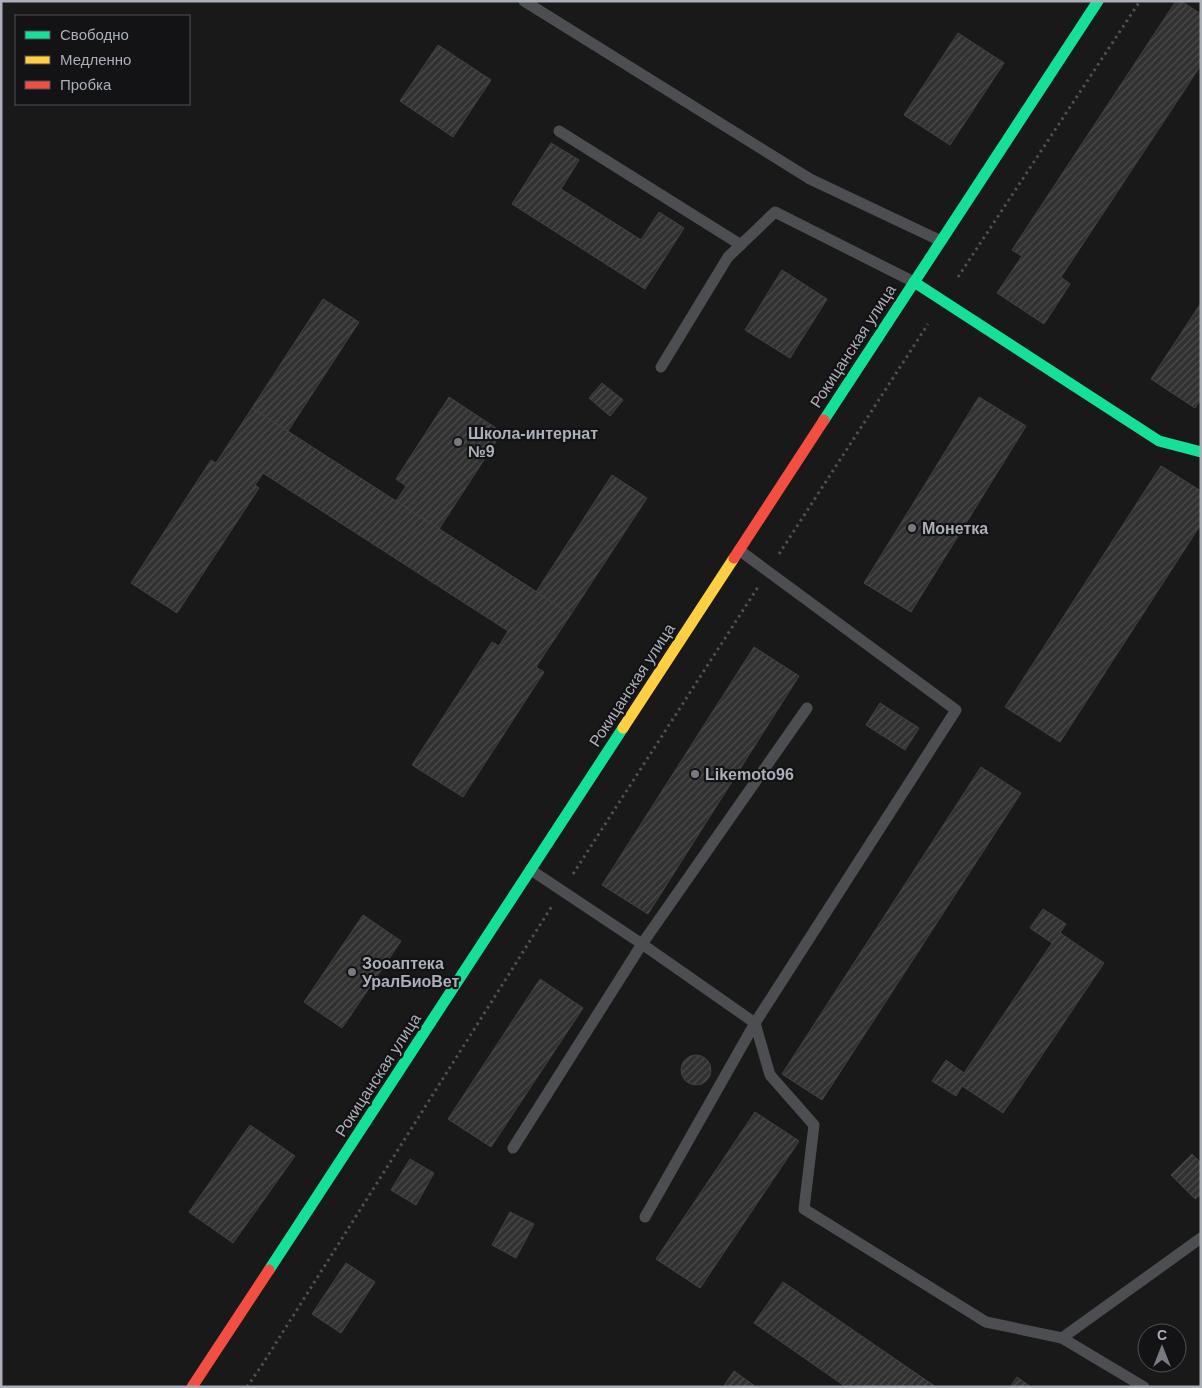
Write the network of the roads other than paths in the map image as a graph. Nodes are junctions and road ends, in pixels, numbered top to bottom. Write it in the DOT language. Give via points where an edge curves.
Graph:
graph roads {
  1 [pos="524,1"];
  2 [pos="1098,1"];
  3 [pos="559,130"];
  4 [pos="941,241"];
  5 [pos="742,245"];
  6 [pos="914,282"];
  7 [pos="660,367"];
  8 [pos="1201,452"];
  9 [pos="739,550"];
  10 [pos="807,708"];
  11 [pos="531,870"];
  12 [pos="642,944"];
  13 [pos="755,1023"];
  14 [pos="513,1148"];
  15 [pos="645,1217"];
  16 [pos="1201,1238"];
  17 [pos="1062,1338"];
  18 [pos="192,1387"];
  19 [pos="1144,1387"];
  1 -- 4 [label="lane" via="810,179"];
  2 -- 4 [label="street, Рокицанская улица"];
  3 -- 5 [label="lane"];
  4 -- 6 [label="street, Рокицанская улица"];
  5 -- 6 [label="lane" via="775,212"];
  5 -- 7 [label="lane" via="728,257"];
  6 -- 8 [label="street" via="1159,441"];
  6 -- 9 [label="street, Рокицанская улица"];
  9 -- 11 [label="street, Рокицанская улица"];
  9 -- 13 [label="lane" via="956,710"];
  10 -- 12 [label="lane"];
  11 -- 12 [label="lane"];
  11 -- 18 [label="street, Рокицанская улица"];
  12 -- 13 [label="lane"];
  12 -- 14 [label="lane"];
  13 -- 15 [label="lane"];
  13 -- 17 [label="lane" via="770,1075 814,1125 804,1209 986,1322"];
  16 -- 17 [label="lane"];
  17 -- 19 [label="lane"];
}
